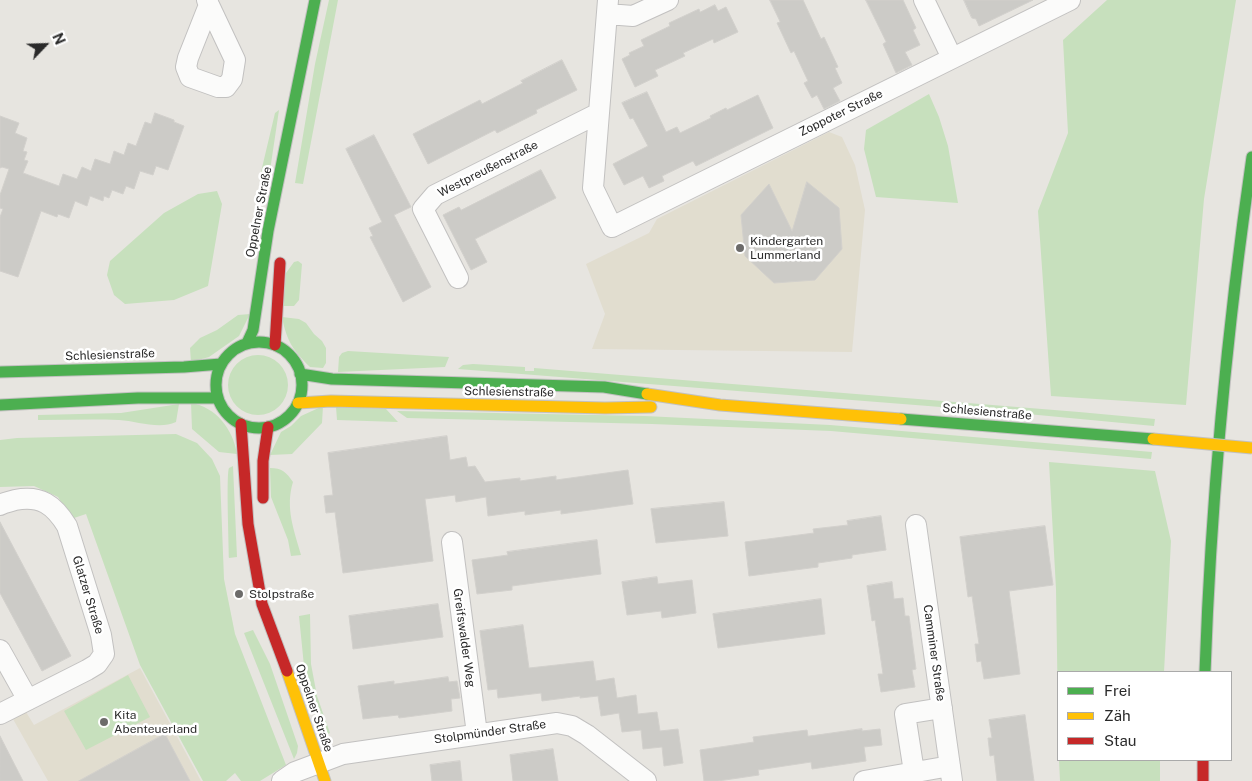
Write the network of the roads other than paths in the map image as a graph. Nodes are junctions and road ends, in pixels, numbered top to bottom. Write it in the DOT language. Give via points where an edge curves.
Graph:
graph roads {
  1 [pos="315,0"];
  2 [pos="668,0"];
  3 [pos="924,0"];
  4 [pos="1070,0"];
  5 [pos="608,7"];
  6 [pos="1036,8"];
  7 [pos="952,58"];
  8 [pos="298,85"];
  9 [pos="600,113"];
  10 [pos="1252,157"];
  11 [pos="285,204"];
  12 [pos="281,251"];
  13 [pos="458,278"];
  14 [pos="247,343"];
  15 [pos="275,345"];
  16 [pos="221,364"];
  17 [pos="0,372"];
  18 [pos="300,374"];
  19 [pos="218,398"];
  20 [pos="298,403"];
  21 [pos="0,405"];
  22 [pos="720,405"];
  23 [pos="241,424"];
  24 [pos="268,427"];
  25 [pos="1252,448"];
  26 [pos="0,505"];
  27 [pos="264,509"];
  28 [pos="916,525"];
  29 [pos="452,542"];
  30 [pos="273,598"];
  31 [pos="278,643"];
  32 [pos="0,650"];
  33 [pos="1205,671"];
  34 [pos="28,700"];
  35 [pos="942,708"];
  36 [pos="0,714"];
  37 [pos="477,734"];
  38 [pos="1203,761"];
  39 [pos="322,772"];
  40 [pos="914,772"];
  41 [pos="951,774"];
  42 [pos="282,781"];
  43 [pos="646,781"];
  44 [pos="864,781"];
  45 [pos="1202,781"];
  1 -- 8 [label="main road, Oppelner Straße"];
  2 -- 5 [label="street" via="633,16"];
  3 -- 7 [label="street"];
  4 -- 6 [label="street, Zoppoter Straße"];
  5 -- 9 [label="street"];
  6 -- 7 [label="street, Zoppoter Straße"];
  7 -- 9 [label="street, Zoppoter Straße" via="612,227 593,188"];
  8 -- 11 [label="main road, Oppelner Straße"];
  8 -- 14 [label="main road, Oppelner Straße" via="268,231 253,330"];
  9 -- 13 [label="street, Westpreußenstraße" via="435,195 423,209"];
  10 -- 33 [label="main road" via="1223,374 1212,508"];
  12 -- 15 [label="main road"];
  14 -- 15 [label="main road"];
  14 -- 16 [label="main road" via="232,351"];
  15 -- 18 [label="main road" via="295,362"];
  16 -- 17 [label="main road, Schlesienstraße"];
  16 -- 19 [label="main road" via="216,386"];
  18 -- 20 [label="main road"];
  18 -- 22 [label="main road, Schlesienstraße" via="332,379 604,387"];
  19 -- 21 [label="main road" via="138,398"];
  19 -- 23 [label="main road" via="223,409"];
  20 -- 22 [label="main road, Schlesienstraße" via="331,401 605,408"];
  20 -- 24 [label="main road" via="280,422"];
  22 -- 25 [label="main road, Schlesienstraße, bridge"];
  23 -- 24 [label="main road" via="254,428"];
  23 -- 31 [label="main road, Oppelner Straße" via="252,550 262,604"];
  24 -- 27 [label="main road" via="263,461"];
  26 -- 34 [label="street, Glatzer Straße" via="33,499 48,503 60,514 67,526 104,654 97,664"];
  28 -- 35 [label="street, Camminer Straße"];
  29 -- 37 [label="street, Greifswalder Weg"];
  30 -- 31 [label="main road, Oppelner Straße"];
  31 -- 39 [label="main road, Oppelner Straße"];
  32 -- 34 [label="street"];
  34 -- 36 [label="street, Glatzer Straße"];
  35 -- 40 [label="street" via="905,714"];
  35 -- 41 [label="street, Camminer Straße"];
  37 -- 39 [label="street, Stolpmünder Straße" via="343,754"];
  37 -- 43 [label="street, Stolpmünder Straße" via="557,723 572,726"];
  38 -- 45 [label="main road"];
  39 -- 42 [label="street" via="295,772"];
  40 -- 41 [label="street"];
  40 -- 44 [label="street"];
}
